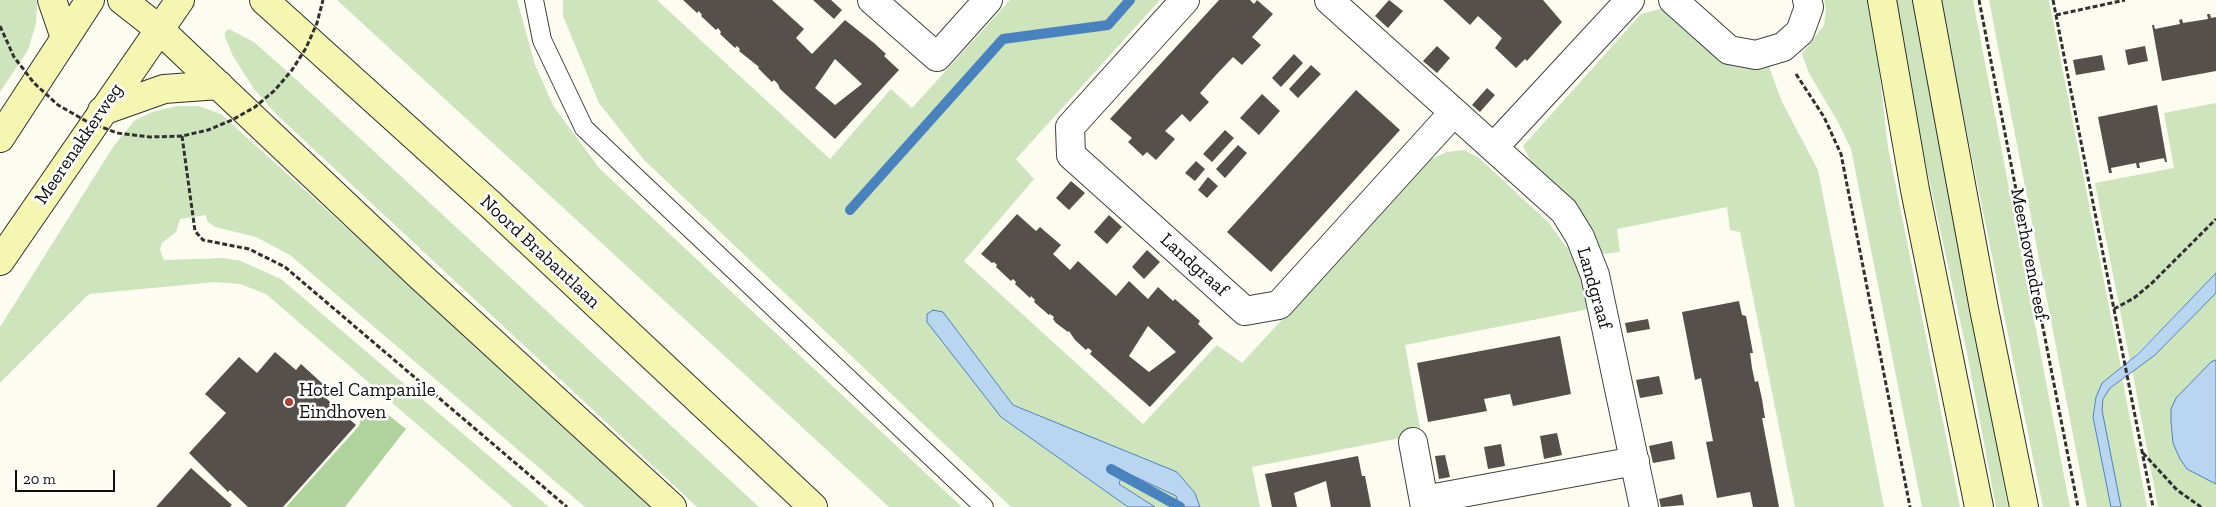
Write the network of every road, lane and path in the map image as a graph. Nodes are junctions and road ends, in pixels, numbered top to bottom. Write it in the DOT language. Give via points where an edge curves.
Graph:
graph roads {
  1 [pos="52,0"];
  2 [pos="90,0"];
  3 [pos="122,0"];
  4 [pos="180,0"];
  5 [pos="264,0"];
  6 [pos="323,0"];
  7 [pos="534,0"];
  8 [pos="872,0"];
  9 [pos="988,0"];
  10 [pos="1184,0"];
  11 [pos="1329,0"];
  12 [pos="1630,0"];
  13 [pos="1673,0"];
  14 [pos="1807,0"];
  15 [pos="1882,0"];
  16 [pos="1927,0"];
  17 [pos="1979,0"];
  18 [pos="2053,0"];
  19 [pos="2125,0"];
  20 [pos="287,12"];
  21 [pos="2056,15"];
  22 [pos="0,26"];
  23 [pos="160,29"];
  24 [pos="65,38"];
  25 [pos="1783,47"];
  26 [pos="219,85"];
  27 [pos="102,111"];
  28 [pos="1454,112"];
  29 [pos="182,136"];
  30 [pos="0,138"];
  31 [pos="1494,147"];
  32 [pos="2216,219"];
  33 [pos="0,261"];
  34 [pos="2114,309"];
  35 [pos="1413,442"];
  36 [pos="2142,453"];
  37 [pos="1635,461"];
  38 [pos="1424,504"];
  39 [pos="567,507"];
  40 [pos="672,507"];
  41 [pos="813,507"];
  42 [pos="984,507"];
  43 [pos="1644,507"];
  44 [pos="1910,507"];
  45 [pos="1979,507"];
  46 [pos="2024,507"];
  47 [pos="2078,507"];
  48 [pos="2153,507"];
  49 [pos="2201,507"];
  1 -- 24 [label="main road"];
  2 -- 24 [label="main road"];
  3 -- 23 [label="main road"];
  4 -- 23 [label="main road, Meerenakkerweg"];
  5 -- 20 [label="main road, Noord Brabantlaan"];
  6 -- 29 [label="path, bridge" via="306,48 275,90 232,120"];
  7 -- 42 [label="lane" via="542,40 584,128"];
  8 -- 9 [label="street" via="937,57"];
  10 -- 28 [label="street, Landgraaf" via="1070,127 1071,155 1245,311 1280,305"];
  11 -- 28 [label="street, Landgraaf"];
  12 -- 31 [label="street"];
  13 -- 25 [label="street" via="1728,50 1756,55"];
  14 -- 25 [label="street" via="1809,7 1800,32"];
  15 -- 45 [label="main road" via="1915,190"];
  16 -- 46 [label="main road"];
  17 -- 47 [label="path, Meerhovendreef"];
  18 -- 21 [label="path"];
  19 -- 21 [label="path"];
  20 -- 41 [label="main road, Noord Brabantlaan"];
  21 -- 34 [label="path"];
  22 -- 29 [label="path, bridge" via="14,57 34,83 58,105 86,121 117,132 150,137"];
  23 -- 26 [label="main road"];
  23 -- 27 [label="main road, Meerenakkerweg"];
  24 -- 30 [label="main road"];
  25 -- 44 [label="path" via="1792,68 1824,117 1841,154"];
  26 -- 27 [label="main road" via="164,90"];
  26 -- 40 [label="main road" via="420,276"];
  27 -- 33 [label="main road, Meerenakkerweg"];
  28 -- 31 [label="street, Landgraaf"];
  29 -- 39 [label="path" via="193,217 196,231 203,240 248,249 285,267"];
  31 -- 37 [label="street, Landgraaf" via="1564,211 1580,237 1595,275"];
  32 -- 34 [label="path" via="2152,283"];
  34 -- 36 [label="path"];
  35 -- 38 [label="street"];
  36 -- 48 [label="path"];
  36 -- 49 [label="path" via="2177,490"];
  37 -- 38 [label="street"];
  37 -- 43 [label="street, Landgraaf"];
}
